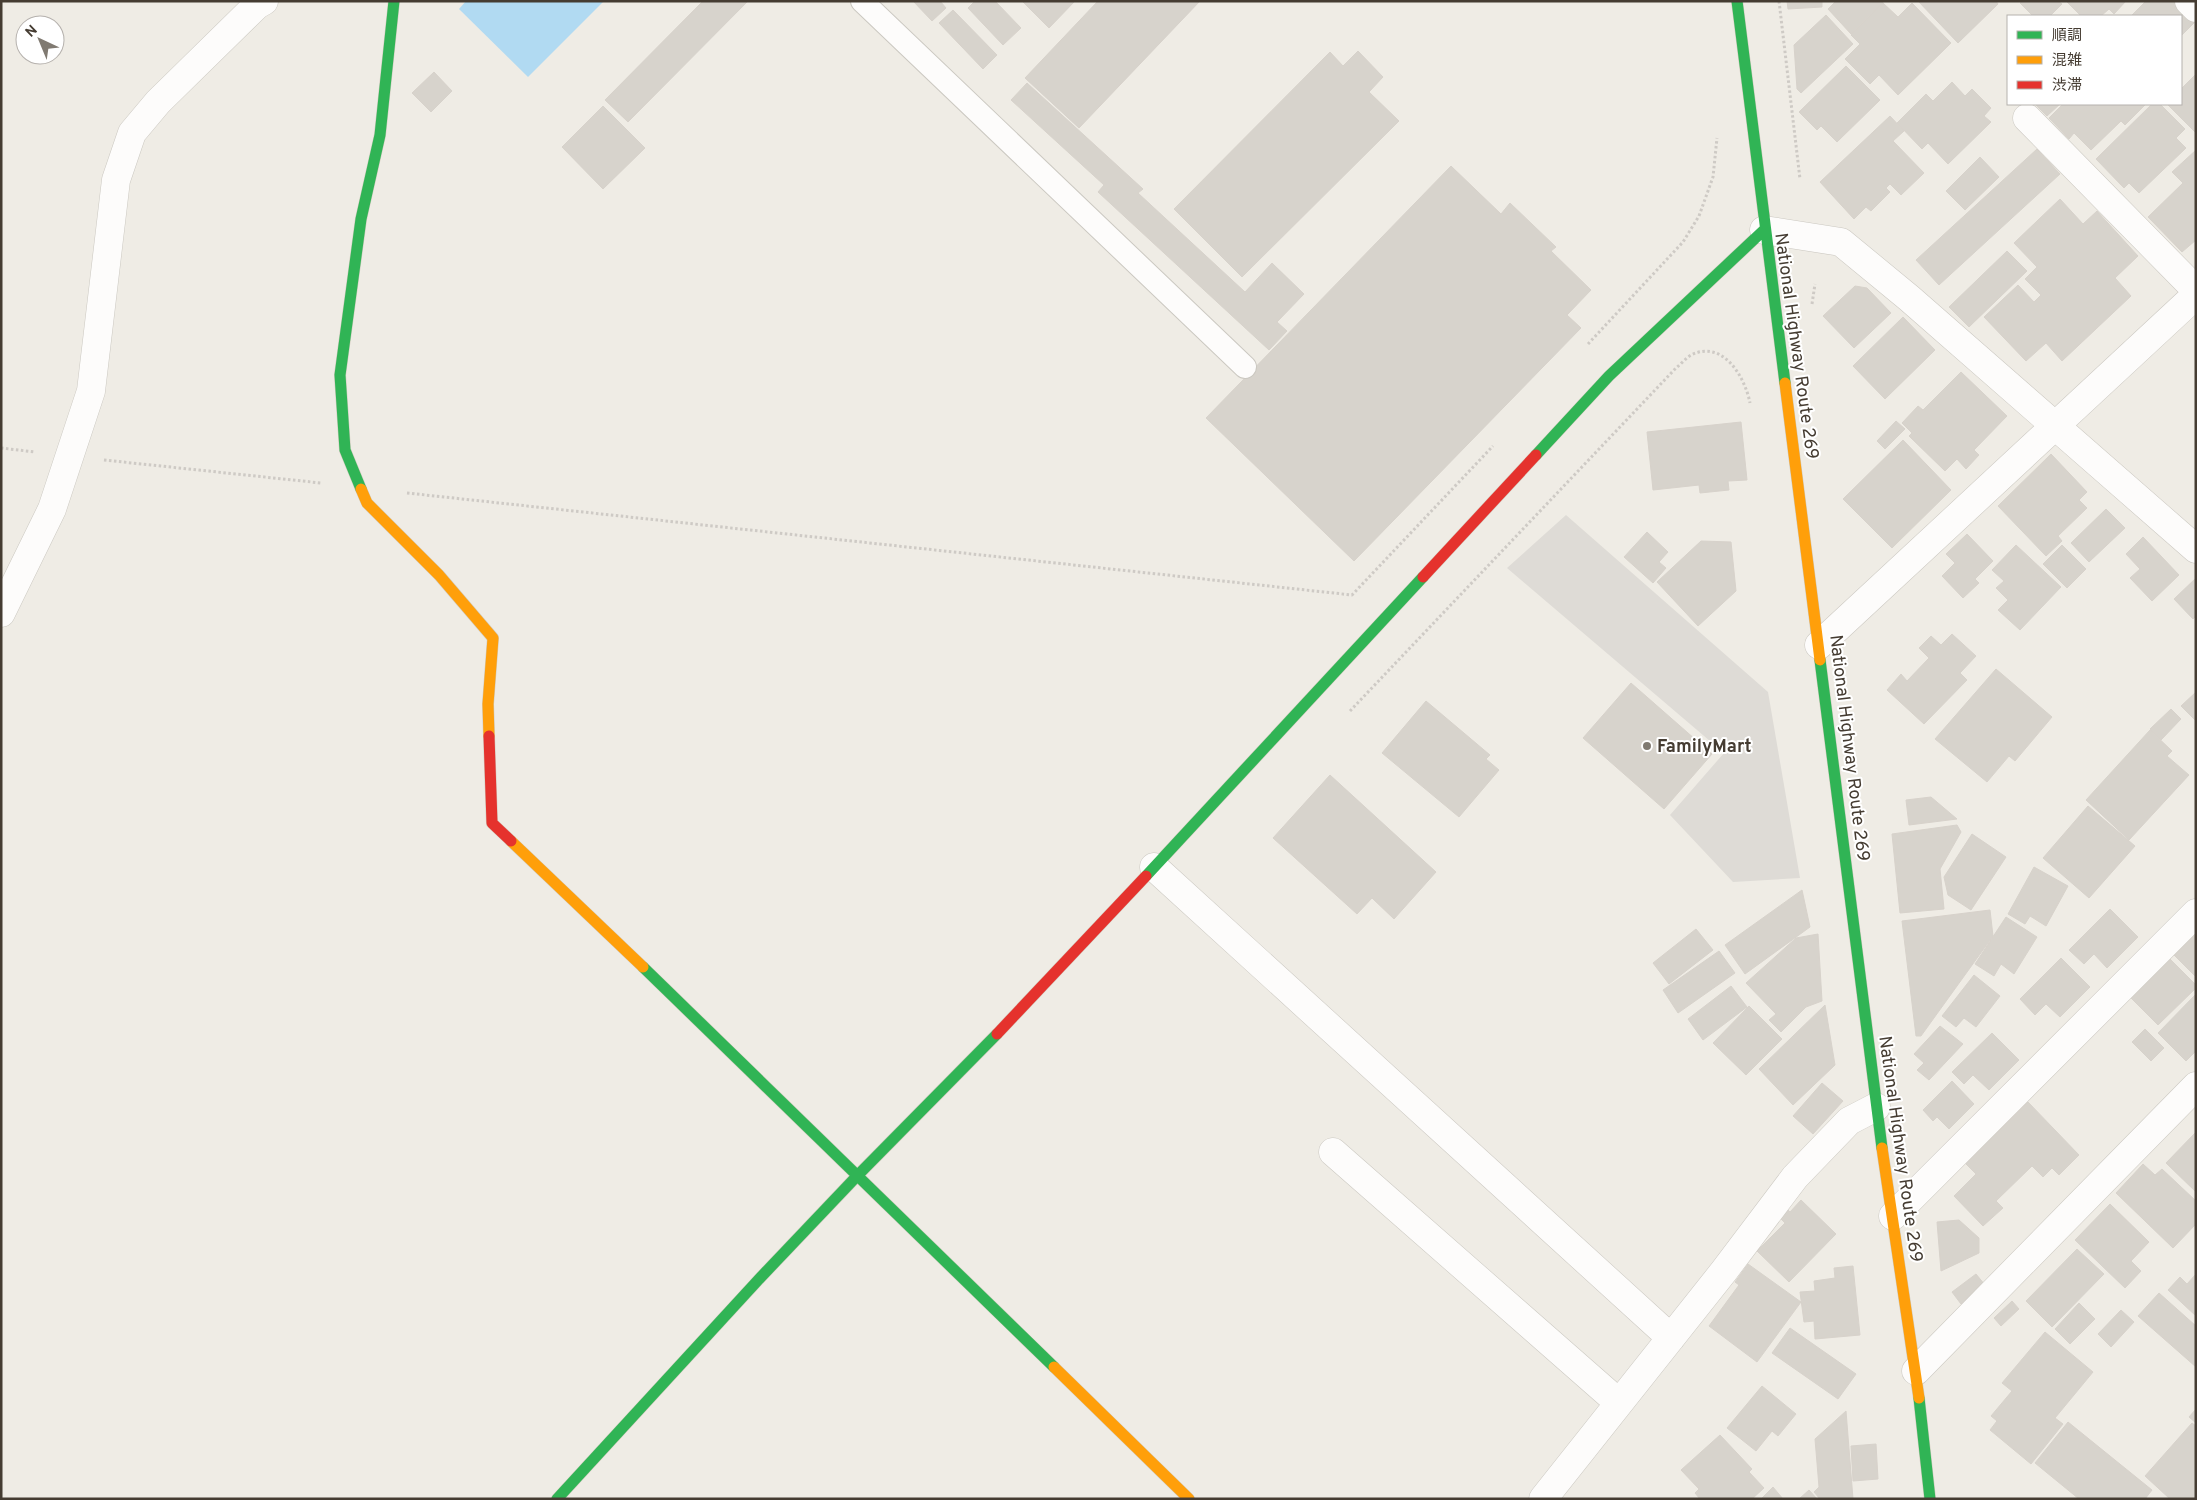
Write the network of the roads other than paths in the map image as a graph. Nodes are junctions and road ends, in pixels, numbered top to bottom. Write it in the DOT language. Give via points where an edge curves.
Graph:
graph roads {
  1 [pos="264,1"];
  2 [pos="394,1"];
  3 [pos="862,1"];
  4 [pos="1737,1"];
  5 [pos="2190,1"];
  6 [pos="2196,8"];
  7 [pos="2027,118"];
  8 [pos="1764,230"];
  9 [pos="2196,290"];
  10 [pos="2196,295"];
  11 [pos="1245,367"];
  12 [pos="2055,426"];
  13 [pos="2196,549"];
  14 [pos="1,613"];
  15 [pos="1819,646"];
  16 [pos="1154,867"];
  17 [pos="2196,913"];
  18 [pos="2196,1086"];
  19 [pos="1876,1107"];
  20 [pos="1333,1152"];
  21 [pos="857,1176"];
  22 [pos="1893,1216"];
  23 [pos="1671,1338"];
  24 [pos="1916,1371"];
  25 [pos="1619,1403"];
  26 [pos="557,1499"];
  27 [pos="1189,1499"];
  28 [pos="1543,1499"];
  29 [pos="1930,1499"];
  1 -- 14 [label="street" via="158,102 132,133 116,180 91,391 52,509"];
  2 -- 21 [label="main road" via="380,136 361,219 340,376 345,450 367,503 439,575 493,638 488,704 492,823"];
  3 -- 11 [label="lane"];
  4 -- 8 [label="main road, National Highway Route 269"];
  5 -- 6 [label="street"];
  7 -- 9 [label="street"];
  8 -- 12 [label="street" via="1841,242 1910,298"];
  8 -- 15 [label="main road, National Highway Route 269"];
  8 -- 16 [label="main road" via="1609,376"];
  10 -- 12 [label="street"];
  12 -- 13 [label="street"];
  12 -- 15 [label="street"];
  15 -- 19 [label="main road, National Highway Route 269"];
  16 -- 21 [label="main road" via="1034,996"];
  16 -- 23 [label="street"];
  17 -- 22 [label="street"];
  18 -- 24 [label="street"];
  19 -- 22 [label="main road, National Highway Route 269"];
  19 -- 23 [label="street" via="1849,1121 1795,1177"];
  20 -- 25 [label="street"];
  21 -- 26 [label="main road"];
  21 -- 27 [label="main road"];
  22 -- 24 [label="main road, National Highway Route 269"];
  23 -- 25 [label="street"];
  24 -- 29 [label="main road, National Highway Route 269"];
  25 -- 28 [label="street"];
}
